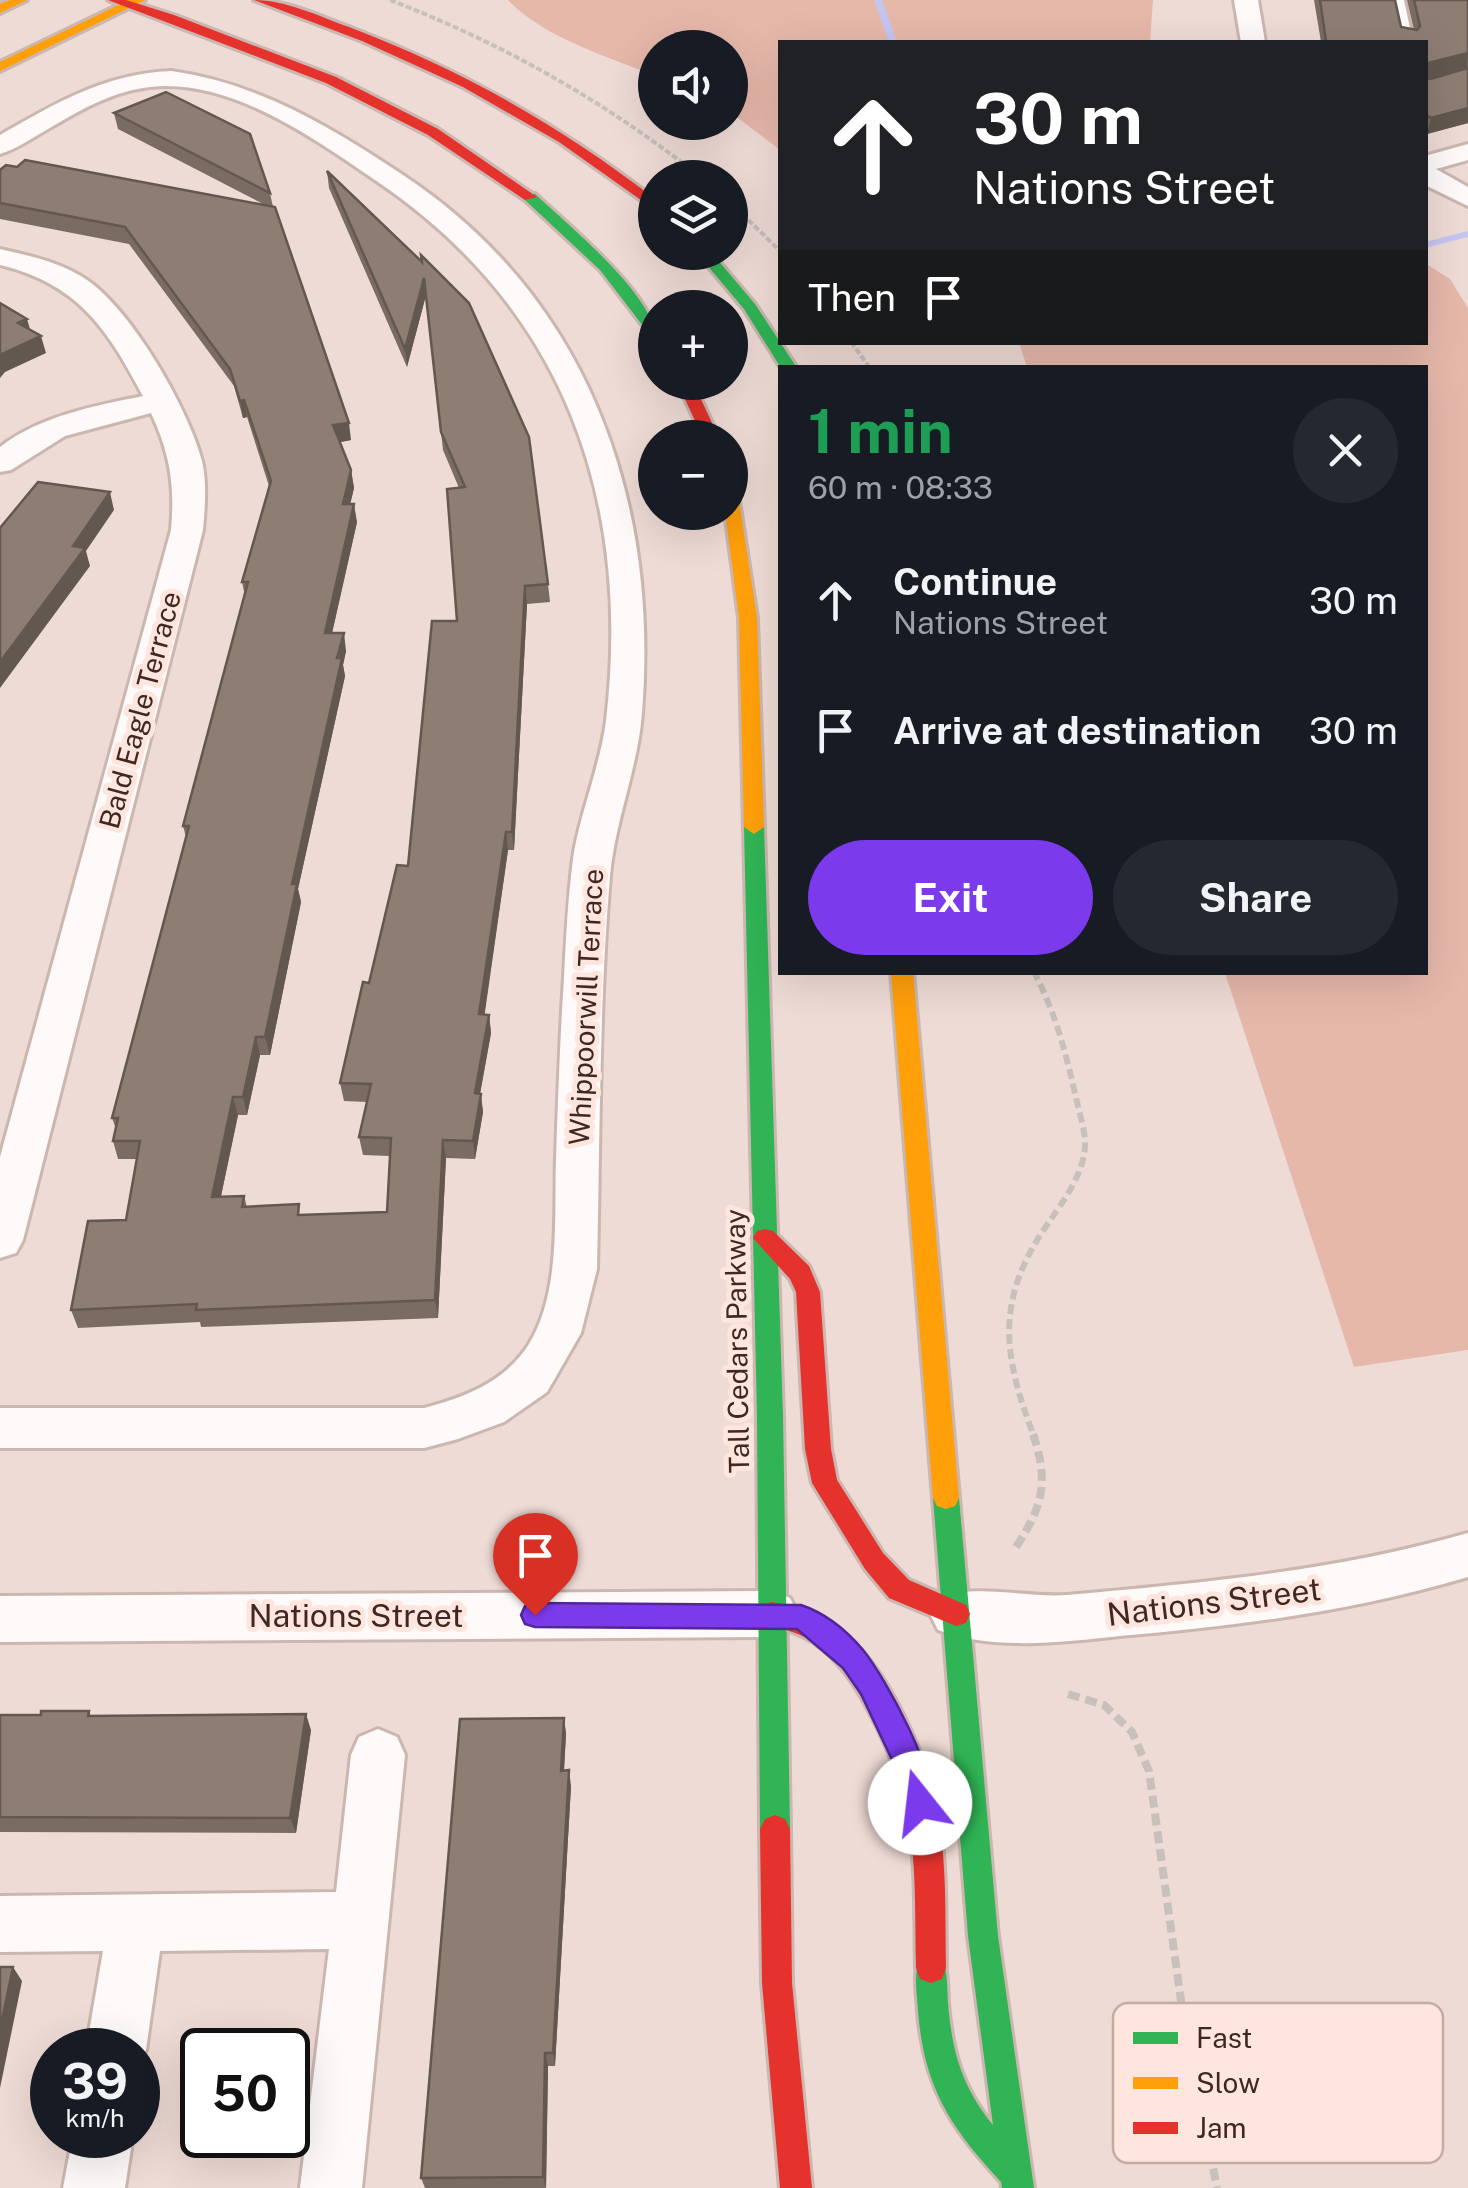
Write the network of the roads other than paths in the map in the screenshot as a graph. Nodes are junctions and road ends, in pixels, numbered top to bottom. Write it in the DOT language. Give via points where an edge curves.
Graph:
graph roads {
  1 [pos="21,0"];
  2 [pos="260,0"];
  3 [pos="1246,0"];
  4 [pos="1398,0"];
  5 [pos="127,2"];
  6 [pos="0,9"];
  7 [pos="1253,40"];
  8 [pos="1407,40"];
  9 [pos="0,67"];
  10 [pos="0,146"];
  11 [pos="1468,152"];
  12 [pos="1428,163"];
  13 [pos="1428,176"];
  14 [pos="638,193"];
  15 [pos="1468,198"];
  16 [pos="0,256"];
  17 [pos="718,270"];
  18 [pos="638,309"];
  19 [pos="787,365"];
  20 [pos="158,402"];
  21 [pos="0,463"];
  22 [pos="739,530"];
  23 [pos="902,975"];
  24 [pos="765,1238"];
  25 [pos="0,1240"];
  26 [pos="0,1428"];
  27 [pos="1468,1555"];
  28 [pos="772,1614"];
  29 [pos="956,1614"];
  30 [pos="0,1619"];
  31 [pos="378,1755"];
  32 [pos="361,1920"];
  33 [pos="136,1923"];
  34 [pos="0,1924"];
  35 [pos="119,2028"];
  36 [pos="99,2158"];
  37 [pos="1016,2180"];
  38 [pos="94,2188"];
  39 [pos="331,2188"];
  40 [pos="796,2188"];
  1 -- 6 [label="main road"];
  2 -- 14 [label="main road" via="340,26 471,83 550,128"];
  3 -- 7 [label="street"];
  4 -- 8 [label="lane"];
  5 -- 9 [label="main road"];
  5 -- 18 [label="main road" via="330,76 449,137 574,233"];
  10 -- 26 [label="street, Whippoorwill Terrace" via="108,88 200,81 322,135 423,198 501,270 558,348 600,439 625,558 625,711 591,870 574,1270 543,1364 520,1389 474,1417 424,1428"];
  11 -- 12 [label="street"];
  13 -- 15 [label="street"];
  16 -- 20 [label="street, Bald Eagle Terrace" via="38,266 84,291 119,330"];
  17 -- 19 [label="main road"];
  20 -- 21 [label="street" via="72,422"];
  20 -- 25 [label="street, Bald Eagle Terrace" via="184,454 188,530"];
  22 -- 24 [label="main road, Tall Cedars Parkway" via="748,615"];
  23 -- 29 [label="main road"];
  24 -- 28 [label="main road, Tall Cedars Parkway"];
  24 -- 29 [label="main road" via="800,1273 808,1292 825,1483 874,1561 900,1589"];
  27 -- 29 [label="street, Nations Street" via="1389,1578 1231,1604 1042,1620"];
  28 -- 30 [label="street, Nations Street"];
  28 -- 37 [label="main road" via="801,1617 853,1658 916,1778 944,2081 962,2117"];
  28 -- 40 [label="main road, Tall Cedars Parkway" via="777,1982"];
  29 -- 37 [label="main road" via="982,1936"];
  31 -- 32 [label="street"];
  32 -- 33 [label="street"];
  32 -- 39 [label="street"];
  33 -- 34 [label="street"];
  33 -- 35 [label="street"];
  36 -- 38 [label="street"];
}
